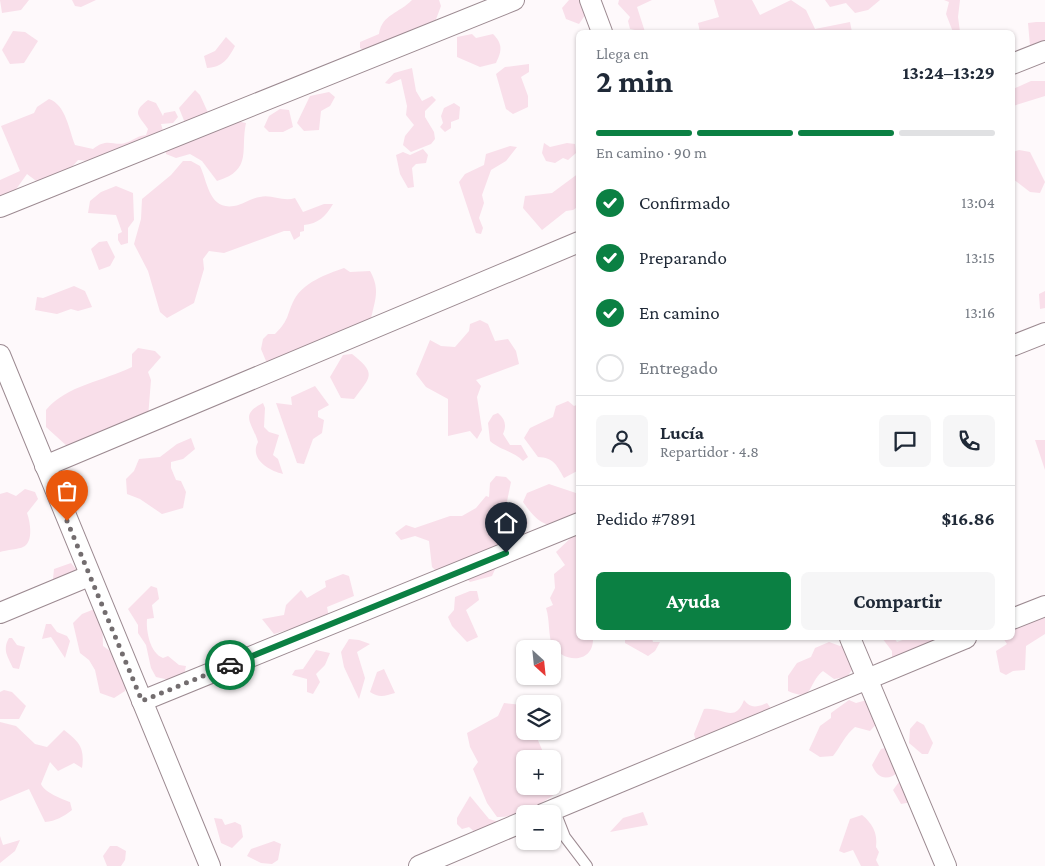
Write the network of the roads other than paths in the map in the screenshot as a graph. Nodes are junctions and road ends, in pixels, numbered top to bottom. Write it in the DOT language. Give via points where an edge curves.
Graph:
graph roads {
  1 [pos="514,0"];
  2 [pos="590,0"];
  3 [pos="601,30"];
  4 [pos="1045,51"];
  5 [pos="1015,63"];
  6 [pos="0,207"];
  7 [pos="576,243"];
  8 [pos="1045,333"];
  9 [pos="1015,345"];
  10 [pos="0,354"];
  11 [pos="45,466"];
  12 [pos="576,524"];
  13 [pos="89,576"];
  14 [pos="1045,606"];
  15 [pos="0,613"];
  16 [pos="1015,618"];
  17 [pos="851,640"];
  18 [pos="961,640"];
  19 [pos="867,678"];
  20 [pos="142,701"];
  21 [pos="561,806"];
  22 [pos="516,825"];
  23 [pos="561,831"];
  24 [pos="210,866"];
  25 [pos="419,866"];
  26 [pos="587,866"];
  27 [pos="946,866"];
  1 -- 6 [label="street"];
  2 -- 3 [label="street"];
  4 -- 5 [label="street"];
  7 -- 11 [label="street"];
  8 -- 9 [label="street"];
  10 -- 11 [label="street"];
  11 -- 13 [label="street"];
  12 -- 20 [label="street"];
  13 -- 15 [label="street"];
  13 -- 20 [label="street"];
  14 -- 16 [label="street"];
  17 -- 19 [label="street"];
  18 -- 19 [label="street"];
  19 -- 21 [label="street"];
  19 -- 27 [label="street"];
  20 -- 24 [label="street"];
  22 -- 25 [label="street"];
  23 -- 26 [label="lane"];
}
